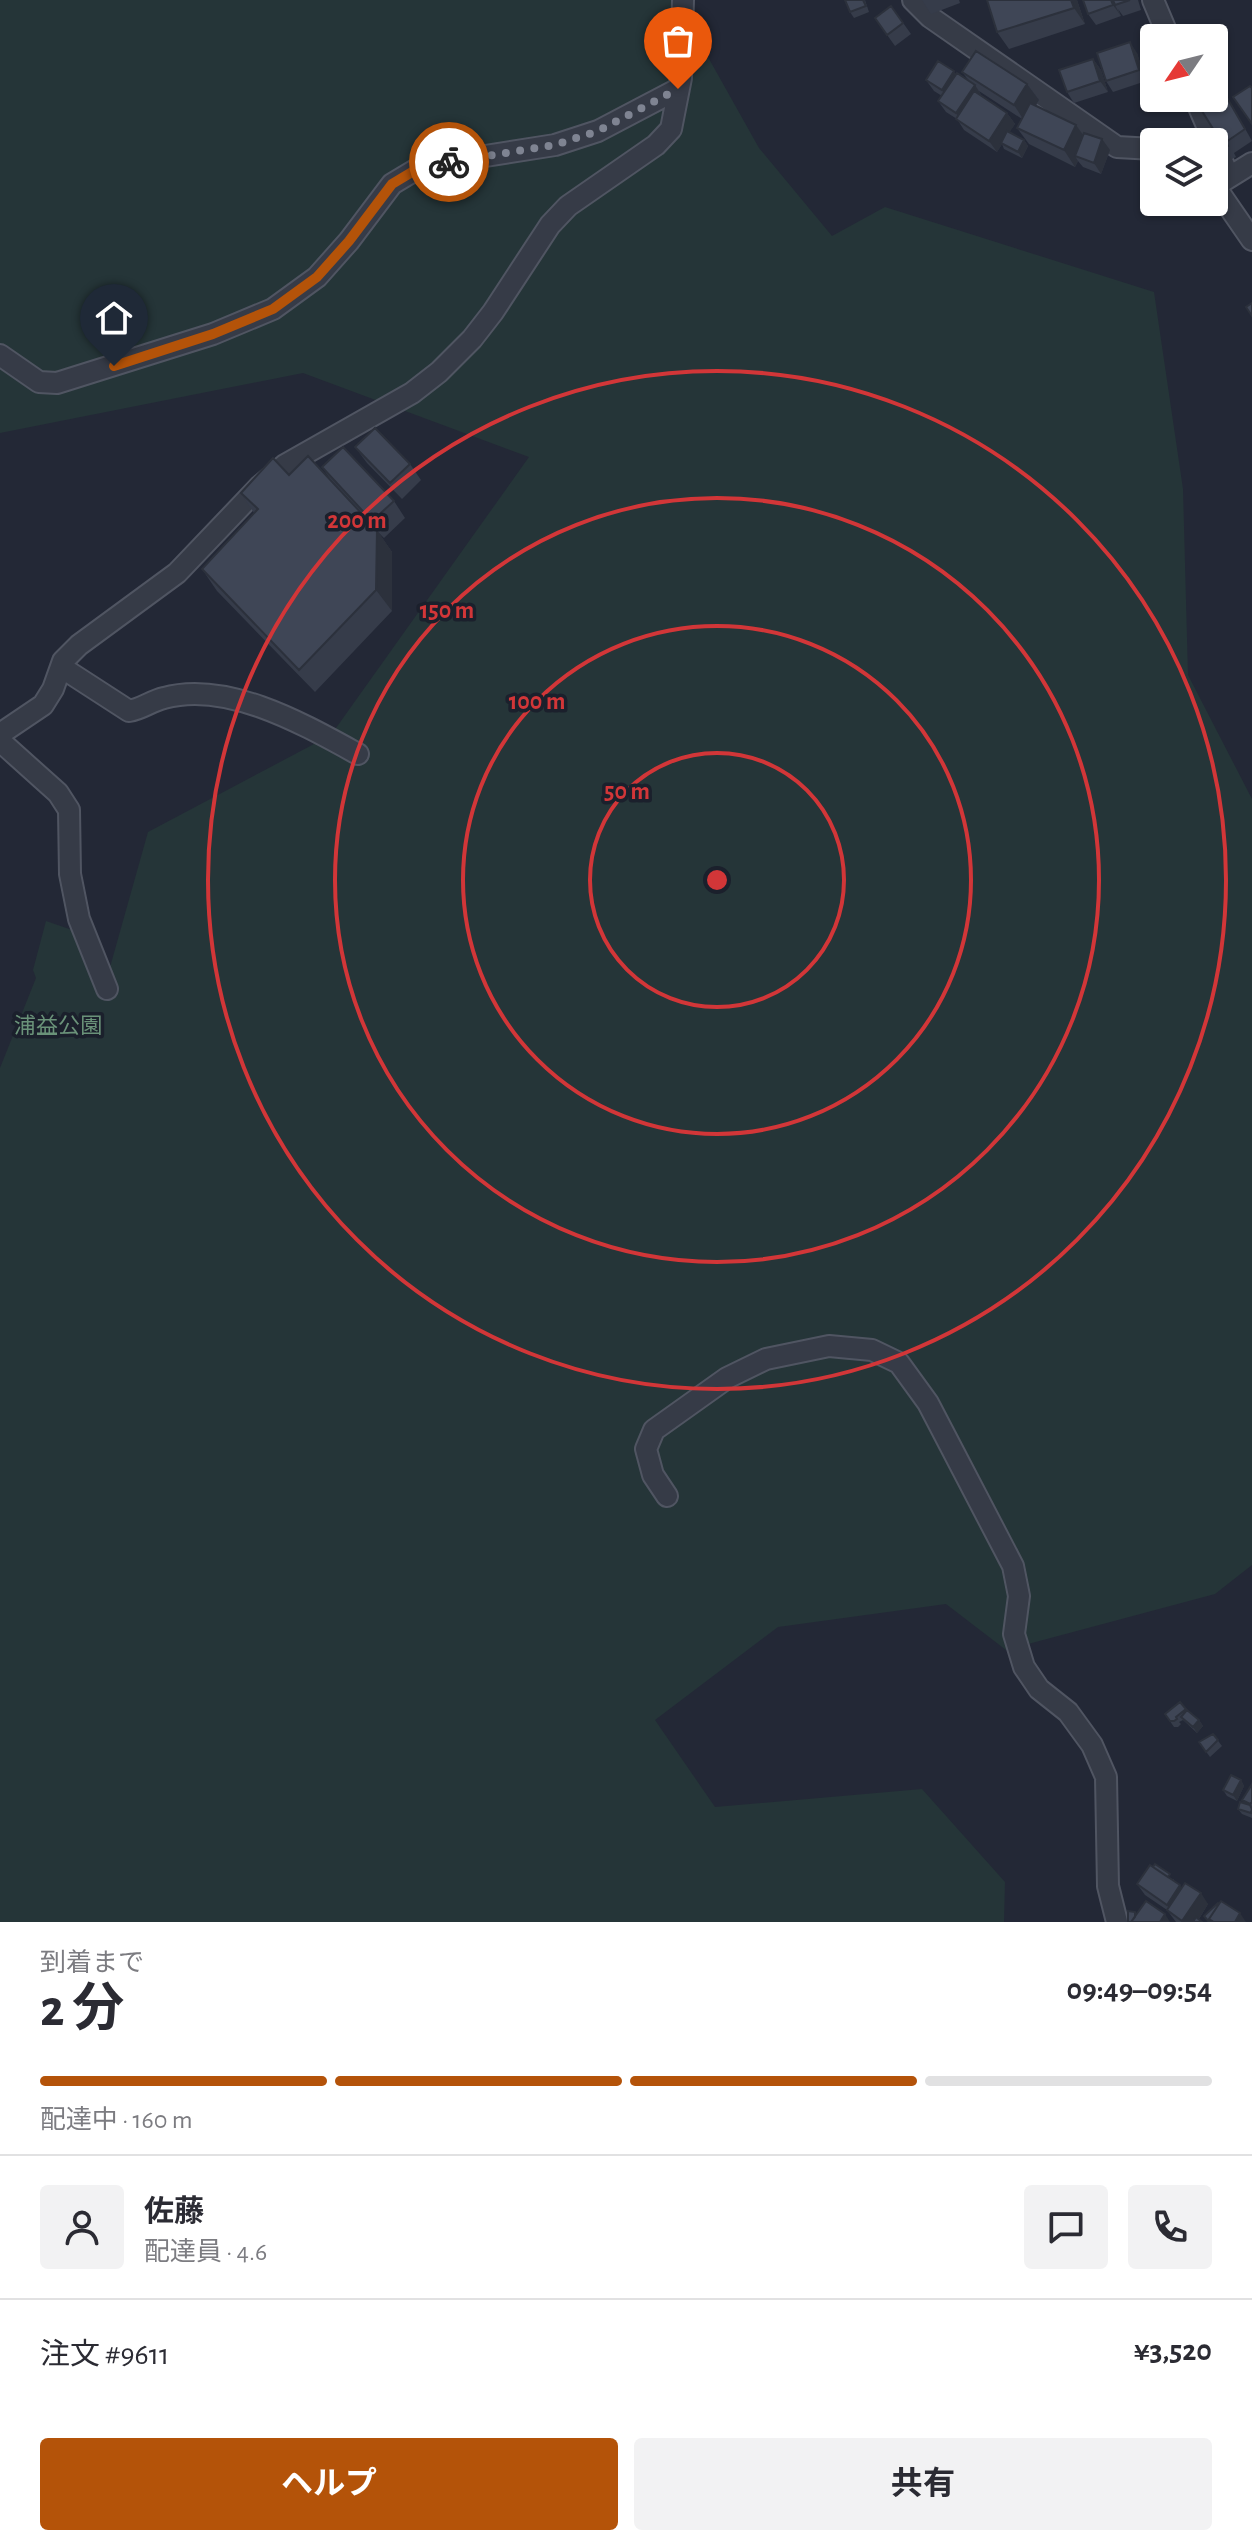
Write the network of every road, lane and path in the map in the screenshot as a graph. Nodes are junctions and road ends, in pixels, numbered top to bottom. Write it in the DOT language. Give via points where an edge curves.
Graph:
graph roads {
  1 [pos="683,0"];
  2 [pos="913,0"];
  3 [pos="1153,0"];
  4 [pos="1163,24"];
  5 [pos="678,89"];
  6 [pos="1140,148"];
  7 [pos="1252,163"];
  8 [pos="1228,178"];
  9 [pos="1228,199"];
  10 [pos="1252,240"];
  11 [pos="0,355"];
  12 [pos="61,667"];
  13 [pos="0,734"];
  14 [pos="0,741"];
  15 [pos="358,754"];
  16 [pos="107,989"];
  17 [pos="667,1496"];
  18 [pos="1117,1922"];
  1 -- 5 [label="street"];
  2 -- 6 [label="street" via="1117,147"];
  3 -- 4 [label="street"];
  5 -- 11 [label="street" via="598,131 555,145 422,166 392,184 317,277 273,309 213,334 57,383 39,382"];
  5 -- 12 [label="street" via="671,129 568,206 493,312 439,372 412,393 285,465 177,573 79,645"];
  7 -- 8 [label="street"];
  9 -- 10 [label="street"];
  12 -- 13 [label="street" via="43,705"];
  12 -- 15 [label="street" via="129,711 164,698 231,699 293,719"];
  14 -- 16 [label="street" via="58,793 69,810 70,874 79,919"];
  17 -- 18 [label="street" via="653,1475 646,1449 654,1430 727,1378 766,1359 829,1346 872,1350 899,1363 928,1403 1013,1566 1019,1596 1014,1634 1024,1667 1039,1689 1068,1712 1092,1745 1106,1777 1108,1886"];
}
